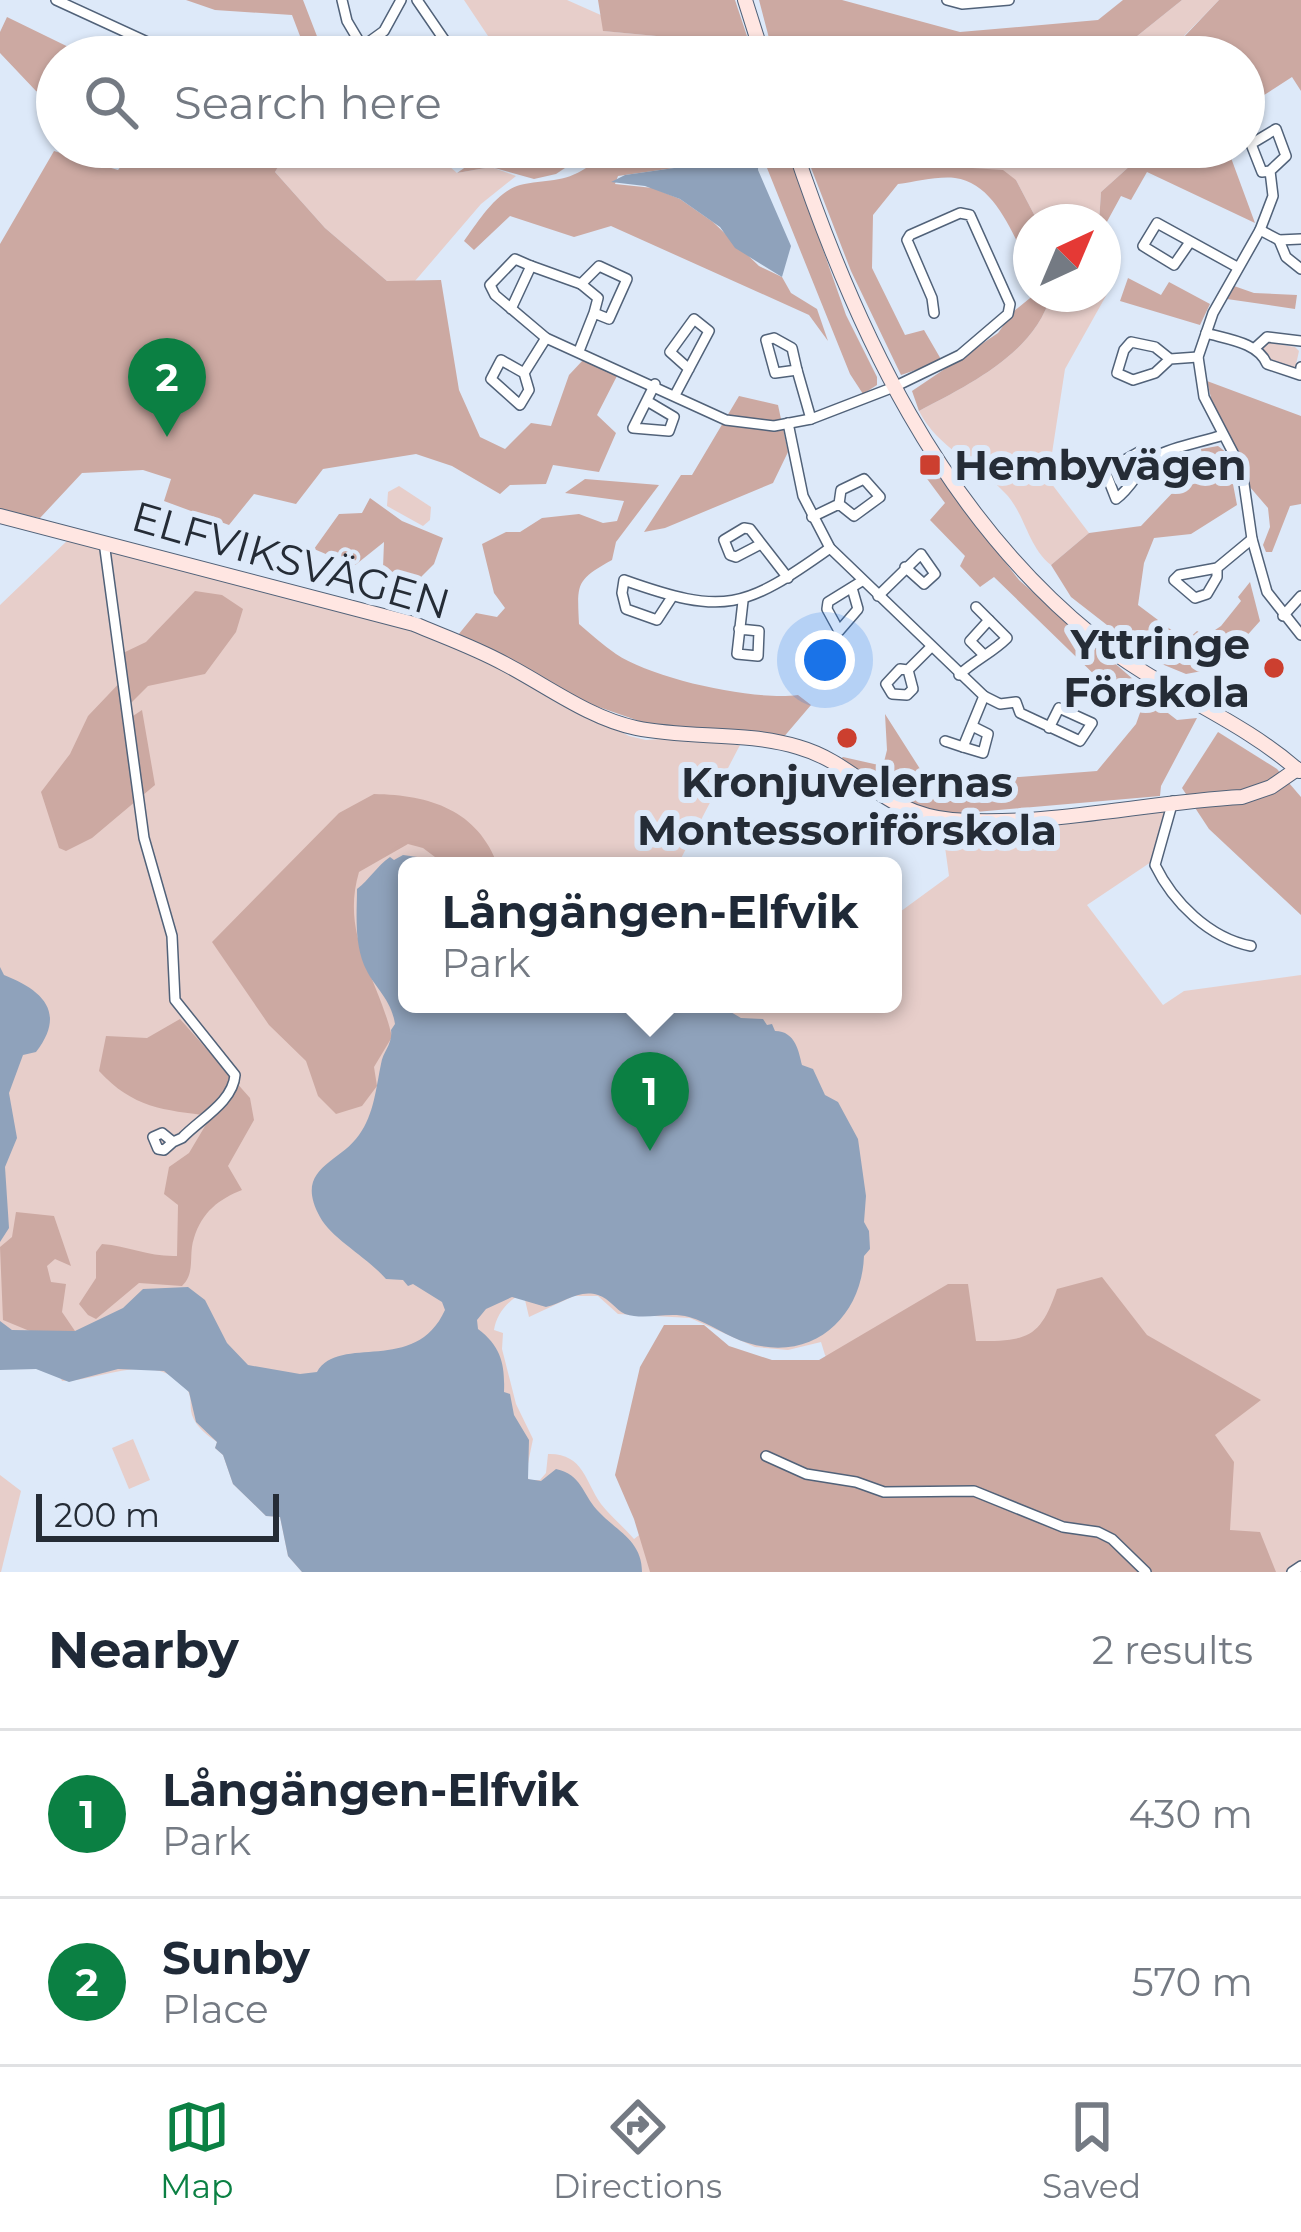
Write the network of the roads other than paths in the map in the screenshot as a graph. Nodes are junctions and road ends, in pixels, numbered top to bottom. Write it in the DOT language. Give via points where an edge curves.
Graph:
graph roads {
  1 [pos="56,0"];
  2 [pos="342,0"];
  3 [pos="401,0"];
  4 [pos="417,0"];
  5 [pos="745,0"];
  6 [pos="946,0"];
  7 [pos="1009,0"];
  8 [pos="984,1"];
  9 [pos="134,36"];
  10 [pos="356,36"];
  11 [pos="378,36"];
  12 [pos="442,36"];
  13 [pos="756,36"];
  14 [pos="1265,136"];
  15 [pos="801,168"];
  16 [pos="1260,168"];
  17 [pos="1270,171"];
  18 [pos="1259,230"];
  19 [pos="1301,238"];
  20 [pos="1279,240"];
  21 [pos="1190,242"];
  22 [pos="531,266"];
  23 [pos="1237,267"];
  24 [pos="1301,268"];
  25 [pos="581,284"];
  26 [pos="511,309"];
  27 [pos="595,313"];
  28 [pos="934,313"];
  29 [pos="1206,333"];
  30 [pos="546,338"];
  31 [pos="1301,341"];
  32 [pos="1255,348"];
  33 [pos="579,351"];
  34 [pos="1198,357"];
  35 [pos="1170,359"];
  36 [pos="1301,367"];
  37 [pos="689,369"];
  38 [pos="797,370"];
  39 [pos="524,373"];
  40 [pos="655,384"];
  41 [pos="894,387"];
  42 [pos="675,395"];
  43 [pos="647,401"];
  44 [pos="811,419"];
  45 [pos="788,424"];
  46 [pos="1222,435"];
  47 [pos="1152,460"];
  48 [pos="839,504"];
  49 [pos="0,516"];
  50 [pos="812,517"];
  51 [pos="1252,539"];
  52 [pos="104,542"];
  53 [pos="761,544"];
  54 [pos="830,548"];
  55 [pos="905,567"];
  56 [pos="1217,568"];
  57 [pos="788,578"];
  58 [pos="878,596"];
  59 [pos="1301,596"];
  60 [pos="672,597"];
  61 [pos="743,601"];
  62 [pos="976,607"];
  63 [pos="1283,616"];
  64 [pos="989,620"];
  65 [pos="739,629"];
  66 [pos="1301,635"];
  67 [pos="931,646"];
  68 [pos="982,653"];
  69 [pos="908,670"];
  70 [pos="959,675"];
  71 [pos="984,696"];
  72 [pos="972,726"];
  73 [pos="1049,728"];
  74 [pos="945,741"];
  75 [pos="962,747"];
  76 [pos="1300,769"];
  77 [pos="1173,801"];
  78 [pos="1250,946"];
  79 [pos="173,1142"];
  80 [pos="766,1456"];
  81 [pos="1301,1566"];
  82 [pos="1145,1572"];
  83 [pos="1292,1572"];
  1 -- 9 [label="street"];
  2 -- 10 [label="street"];
  3 -- 11 [label="street"];
  4 -- 12 [label="street"];
  5 -- 13 [label="street"];
  6 -- 8 [label="street"];
  7 -- 8 [label="street"];
  14 -- 17 [label="street" via="1276,129 1286,157"];
  15 -- 41 [label="street" via="836,267"];
  16 -- 17 [label="street"];
  17 -- 18 [label="street" via="1273,196"];
  18 -- 20 [label="street"];
  18 -- 23 [label="street"];
  19 -- 20 [label="street"];
  20 -- 24 [label="street"];
  21 -- 21 [label="street" via="1157,223 1143,246 1174,265"];
  21 -- 23 [label="street"];
  22 -- 25 [label="street"];
  22 -- 26 [label="street"];
  22 -- 26 [label="street" via="513,259 490,282"];
  23 -- 29 [label="street"];
  25 -- 27 [label="street" via="598,298"];
  25 -- 27 [label="street" via="599,266 627,279 610,319"];
  26 -- 30 [label="street"];
  27 -- 33 [label="street"];
  28 -- 41 [label="street" via="907,240 970,215 1008,314 960,355"];
  29 -- 32 [label="street"];
  29 -- 34 [label="street"];
  30 -- 33 [label="street"];
  30 -- 39 [label="street"];
  31 -- 32 [label="street" via="1267,337"];
  32 -- 36 [label="street" via="1267,364 1300,375"];
  33 -- 40 [label="street"];
  34 -- 35 [label="street"];
  34 -- 46 [label="street" via="1204,397"];
  35 -- 35 [label="street" via="1132,342 1117,373 1133,380"];
  37 -- 37 [label="street" via="710,331 694,319 670,352"];
  37 -- 42 [label="street"];
  38 -- 44 [label="street"];
  39 -- 39 [label="street" via="501,360 491,379 520,405 529,390"];
  40 -- 42 [label="street"];
  40 -- 43 [label="street"];
  41 -- 44 [label="street"];
  41 -- 76 [label="street" via="966,501 1045,594 1139,671"];
  42 -- 45 [label="street" via="726,420"];
  43 -- 43 [label="street" via="633,428 669,431 674,416"];
  44 -- 45 [label="street"];
  45 -- 50 [label="street"];
  46 -- 47 [label="street"];
  46 -- 51 [label="street" via="1242,470"];
  47 -- 47 [label="street" via="1139,452 1105,471 1116,499"];
  48 -- 48 [label="street" via="841,490 864,479 880,497 854,517"];
  48 -- 50 [label="street"];
  49 -- 52 [label="street, ELFVIKSVÄGEN"];
  50 -- 54 [label="street"];
  51 -- 56 [label="street"];
  51 -- 63 [label="street"];
  52 -- 77 [label="street, ELFVIKSVÄGEN" via="414,624 634,728 797,746 917,814 1011,819"];
  52 -- 79 [label="street" via="144,838 172,936 175,1000 235,1075 226,1099"];
  53 -- 57 [label="street"];
  54 -- 57 [label="street"];
  54 -- 58 [label="street" via="857,584"];
  55 -- 58 [label="street"];
  56 -- 56 [label="street" via="1180,575 1174,580 1195,598 1207,594"];
  57 -- 61 [label="street"];
  58 -- 67 [label="street"];
  59 -- 63 [label="street"];
  60 -- 60 [label="street" via="656,591 624,580 626,609 657,620"];
  60 -- 61 [label="street"];
  61 -- 65 [label="street"];
  62 -- 64 [label="street"];
  63 -- 66 [label="street"];
  64 -- 68 [label="street" via="970,640"];
  64 -- 68 [label="street" via="1007,638"];
  67 -- 69 [label="street"];
  67 -- 70 [label="street"];
  68 -- 70 [label="street"];
  70 -- 71 [label="street"];
  71 -- 72 [label="street"];
  71 -- 73 [label="street" via="1016,702 1019,713"];
  72 -- 75 [label="street"];
  72 -- 75 [label="street" via="988,734 983,753"];
  73 -- 73 [label="street" via="1080,741 1093,723 1060,708"];
  74 -- 75 [label="street"];
  76 -- 77 [label="street, ELFVIKSVÄGEN" via="1252,795"];
  77 -- 78 [label="street" via="1155,865 1169,894 1227,942"];
  80 -- 82 [label="street" via="884,1492 974,1491 1063,1527 1098,1532"];
  81 -- 83 [label="street"];
}
